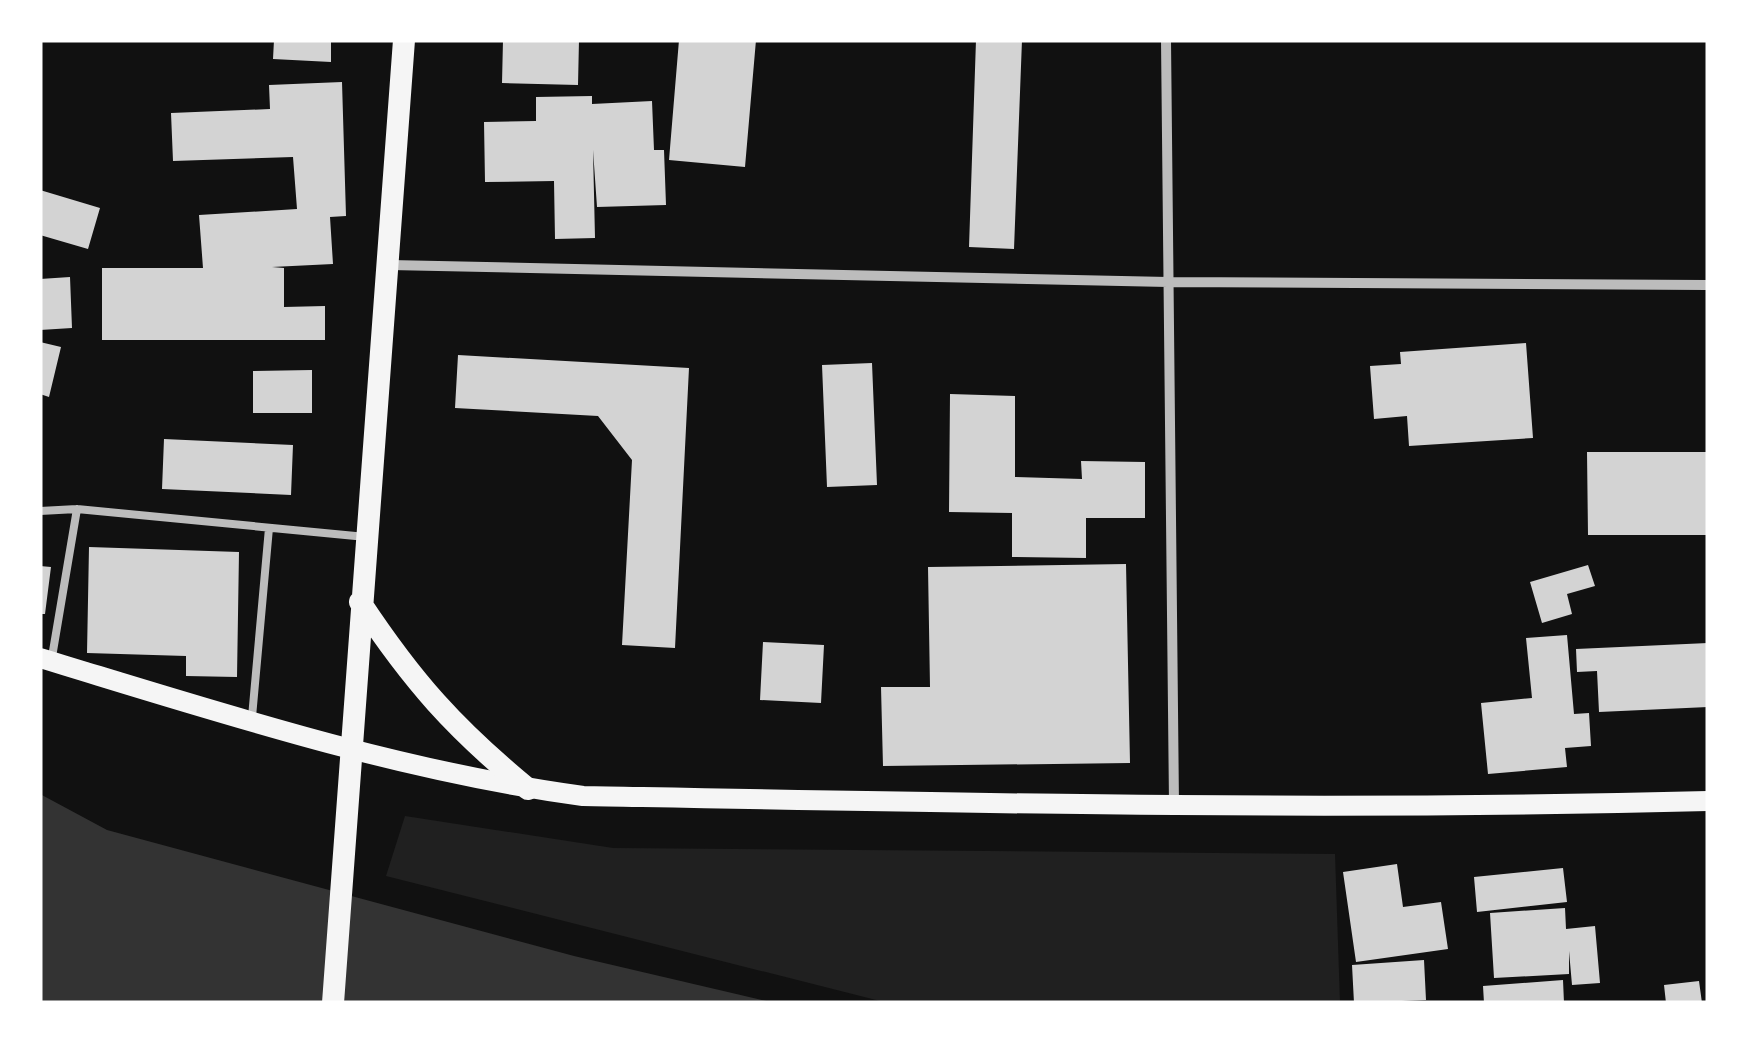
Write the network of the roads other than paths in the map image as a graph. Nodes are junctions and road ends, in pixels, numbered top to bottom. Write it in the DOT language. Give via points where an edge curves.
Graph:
graph roads {
  1 [pos="404,40"];
  2 [pos="1166,40"];
  3 [pos="389,264"];
  4 [pos="1168,282"];
  5 [pos="1708,285"];
  6 [pos="77,509"];
  7 [pos="40,510"];
  8 [pos="268,528"];
  9 [pos="366,538"];
  10 [pos="360,602"];
  11 [pos="45,660"];
  12 [pos="251,721"];
  13 [pos="350,748"];
  14 [pos="528,789"];
  15 [pos="1708,801"];
  16 [pos="1174,806"];
  17 [pos="334,1003"];
  1 -- 3 [label="main road"];
  2 -- 4 [label="street"];
  3 -- 4 [label="street"];
  3 -- 9 [label="main road"];
  4 -- 5 [label="street"];
  4 -- 16 [label="street"];
  6 -- 7 [label="lane"];
  6 -- 8 [label="lane"];
  6 -- 11 [label="lane"];
  8 -- 9 [label="lane"];
  8 -- 12 [label="lane"];
  9 -- 10 [label="main road"];
  10 -- 13 [label="main road"];
  10 -- 14 [label="main road" via="411,679"];
  11 -- 12 [label="main road"];
  12 -- 13 [label="main road"];
  13 -- 14 [label="main road"];
  13 -- 17 [label="main road"];
  14 -- 16 [label="main road" via="583,796"];
  15 -- 16 [label="main road"];
}
